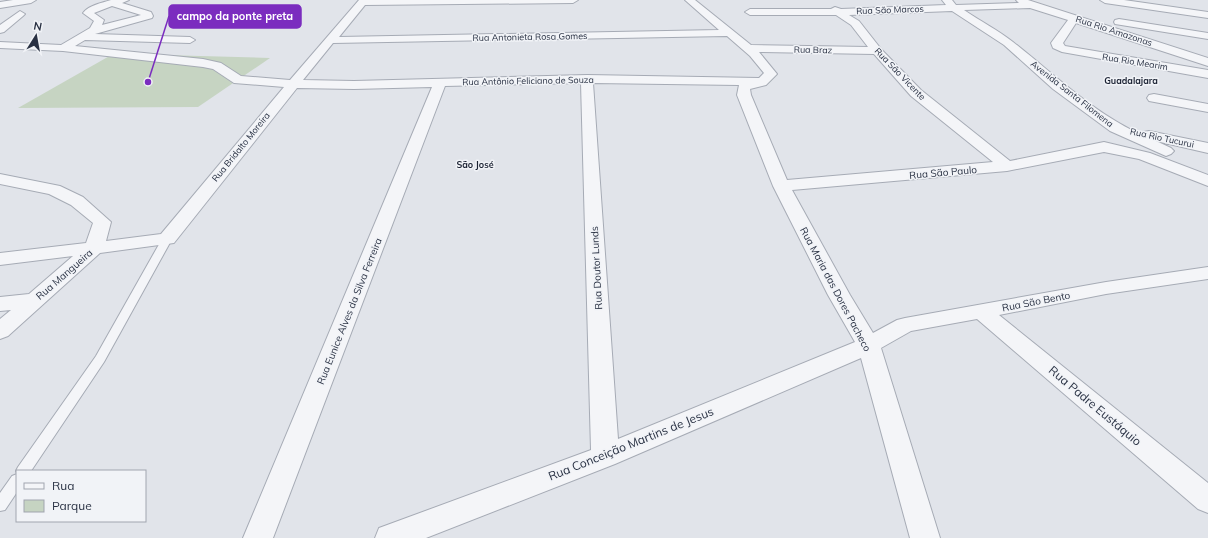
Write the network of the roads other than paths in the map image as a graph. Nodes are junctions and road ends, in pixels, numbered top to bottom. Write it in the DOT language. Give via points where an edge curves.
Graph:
graph roads {
  1 [pos="31,0"];
  2 [pos="124,0"];
  3 [pos="573,0"];
  4 [pos="690,0"];
  5 [pos="813,0"];
  6 [pos="1105,0"];
  7 [pos="1177,0"];
  8 [pos="363,1"];
  9 [pos="1026,2"];
  10 [pos="111,3"];
  11 [pos="951,4"];
  12 [pos="0,5"];
  13 [pos="750,12"];
  14 [pos="841,12"];
  15 [pos="1054,12"];
  16 [pos="1208,12"];
  17 [pos="20,14"];
  18 [pos="1208,15"];
  19 [pos="1074,19"];
  20 [pos="0,30"];
  21 [pos="95,30"];
  22 [pos="727,33"];
  23 [pos="1208,36"];
  24 [pos="84,37"];
  25 [pos="190,40"];
  26 [pos="332,40"];
  27 [pos="0,45"];
  28 [pos="63,48"];
  29 [pos="748,48"];
  30 [pos="877,51"];
  31 [pos="1208,62"];
  32 [pos="1208,74"];
  33 [pos="587,79"];
  34 [pos="762,82"];
  35 [pos="440,83"];
  36 [pos="293,84"];
  37 [pos="1154,98"];
  38 [pos="1208,108"];
  39 [pos="1115,128"];
  40 [pos="1208,148"];
  41 [pos="1007,166"];
  42 [pos="1208,169"];
  43 [pos="0,179"];
  44 [pos="1208,181"];
  45 [pos="781,186"];
  46 [pos="167,239"];
  47 [pos="94,248"];
  48 [pos="0,259"];
  49 [pos="1208,273"];
  50 [pos="1187,276"];
  51 [pos="1208,288"];
  52 [pos="33,300"];
  53 [pos="0,304"];
  54 [pos="982,312"];
  55 [pos="0,331"];
  56 [pos="869,345"];
  57 [pos="605,456"];
  58 [pos="24,470"];
  59 [pos="16,481"];
  60 [pos="1208,500"];
  61 [pos="0,505"];
  62 [pos="258,538"];
  63 [pos="390,538"];
  64 [pos="925,538"];
  1 -- 12 [label="street"];
  2 -- 10 [label="street"];
  3 -- 8 [label="street"];
  4 -- 22 [label="street"];
  5 -- 14 [label="street, Rua São Vicente"];
  6 -- 18 [label="street"];
  7 -- 16 [label="street"];
  8 -- 26 [label="street, Rua Bridalto Moreira"];
  9 -- 11 [label="street, Rua São Marcos"];
  9 -- 15 [label="street, Rua Rio Amazonas"];
  10 -- 21 [label="street" via="88,13 98,20"];
  10 -- 21 [label="street" via="148,16"];
  11 -- 14 [label="street, Rua São Marcos"];
  11 -- 39 [label="street, Avenida Santa Filomena" via="1008,44 1058,86"];
  13 -- 14 [label="street, Rua São Marcos"];
  14 -- 30 [label="street, Rua São Vicente" via="855,22"];
  15 -- 19 [label="street, Rua Rio Amazonas"];
  15 -- 23 [label="street"];
  17 -- 20 [label="street"];
  19 -- 31 [label="street, Rua Rio Amazonas"];
  19 -- 32 [label="street, Rua Rio Mearim" via="1057,43 1062,49"];
  21 -- 24 [label="street"];
  22 -- 26 [label="street, Rua Antonieta Rosa Gomes"];
  22 -- 29 [label="street"];
  24 -- 25 [label="street"];
  24 -- 28 [label="street"];
  26 -- 36 [label="street, Rua Bridalto Moreira"];
  27 -- 28 [label="street, Rua Antônio Feliciano de Souza"];
  28 -- 36 [label="street, Rua Antônio Feliciano de Souza" via="203,63 225,69 238,80"];
  29 -- 30 [label="street, Rua Braz"];
  29 -- 34 [label="street" via="757,54 771,74"];
  30 -- 41 [label="street, Rua São Vicente" via="916,93"];
  33 -- 34 [label="street, Rua Antônio Feliciano de Souza"];
  33 -- 35 [label="street, Rua Antônio Feliciano de Souza"];
  33 -- 57 [label="street, Rua Doutor Lunds"];
  34 -- 45 [label="street, Rua Maria das Dores Pacheco" via="744,87 744,95"];
  35 -- 36 [label="street, Rua Antônio Feliciano de Souza"];
  35 -- 62 [label="street, Rua Eunice Alves da Silva Ferreira"];
  36 -- 46 [label="street, Rua Bridalto Moreira"];
  37 -- 38 [label="street"];
  39 -- 40 [label="street, Rua Rio Tucurui"];
  39 -- 42 [label="street, Avenida Santa Filomena"];
  41 -- 44 [label="street, Rua São Paulo" via="1104,147 1119,148 1150,157"];
  41 -- 45 [label="street, Rua São Paulo"];
  43 -- 47 [label="street, Rua Mangueira" via="54,190 77,201 102,222"];
  45 -- 56 [label="street, Rua Maria das Dores Pacheco" via="839,295"];
  46 -- 47 [label="street"];
  46 -- 58 [label="lane" via="100,359"];
  47 -- 48 [label="street"];
  47 -- 52 [label="street, Rua Mangueira"];
  49 -- 50 [label="street, Rua São Bento"];
  50 -- 51 [label="street"];
  50 -- 54 [label="street, Rua São Bento" via="1099,289"];
  52 -- 53 [label="street"];
  52 -- 55 [label="street, Rua Mangueira"];
  54 -- 56 [label="street, Rua São Bento" via="905,325"];
  54 -- 60 [label="street, Rua Padre Eustáquio"];
  56 -- 57 [label="street, Rua Conceição Martins de Jesus"];
  56 -- 64 [label="street, Rua Maria das Dores Pacheco"];
  57 -- 63 [label="street, Rua Conceição Martins de Jesus"];
  59 -- 61 [label="lane"];
}
